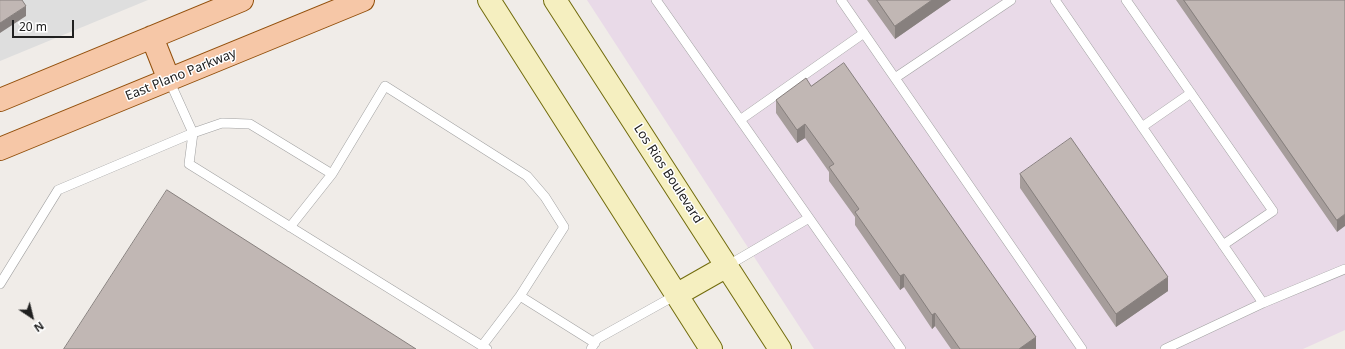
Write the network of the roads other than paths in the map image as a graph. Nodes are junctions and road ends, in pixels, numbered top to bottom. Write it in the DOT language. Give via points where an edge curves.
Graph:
graph roads {
  1 [pos="242,0"];
  2 [pos="363,0"];
  3 [pos="489,0"];
  4 [pos="555,0"];
  5 [pos="656,0"];
  6 [pos="841,0"];
  7 [pos="1011,0"];
  8 [pos="1055,0"];
  9 [pos="1126,0"];
  10 [pos="864,33"];
  11 [pos="152,38"];
  12 [pos="895,78"];
  13 [pos="169,80"];
  14 [pos="1191,93"];
  15 [pos="0,100"];
  16 [pos="740,120"];
  17 [pos="1142,127"];
  18 [pos="193,134"];
  19 [pos="0,149"];
  20 [pos="332,174"];
  21 [pos="809,218"];
  22 [pos="290,227"];
  23 [pos="1223,245"];
  24 [pos="727,266"];
  25 [pos="1345,269"];
  26 [pos="0,284"];
  27 [pos="676,295"];
  28 [pos="520,296"];
  29 [pos="1263,303"];
  30 [pos="593,346"];
  31 [pos="485,348"];
  32 [pos="711,349"];
  33 [pos="780,349"];
  34 [pos="901,349"];
  35 [pos="1082,349"];
  36 [pos="1165,349"];
  1 -- 11 [label="main road"];
  2 -- 13 [label="main road, East Plano Parkway"];
  3 -- 27 [label="main road"];
  4 -- 24 [label="main road, Los Rios Boulevard"];
  5 -- 16 [label="lane"];
  6 -- 10 [label="lane"];
  7 -- 12 [label="lane"];
  8 -- 17 [label="lane"];
  9 -- 14 [label="lane"];
  10 -- 12 [label="lane"];
  10 -- 16 [label="lane"];
  11 -- 13 [label="main road"];
  11 -- 15 [label="main road"];
  12 -- 35 [label="lane"];
  13 -- 18 [label="lane"];
  13 -- 19 [label="main road, East Plano Parkway"];
  14 -- 17 [label="lane"];
  14 -- 23 [label="lane" via="1273,211"];
  16 -- 21 [label="lane"];
  17 -- 23 [label="lane"];
  18 -- 20 [label="lane" via="222,123 250,124"];
  18 -- 22 [label="lane" via="189,164"];
  18 -- 26 [label="lane" via="58,190"];
  20 -- 22 [label="lane"];
  20 -- 28 [label="lane" via="385,86 527,176 564,227"];
  21 -- 24 [label="lane"];
  21 -- 34 [label="lane"];
  22 -- 31 [label="lane"];
  23 -- 29 [label="lane"];
  24 -- 27 [label="main road"];
  24 -- 33 [label="main road, Los Rios Boulevard"];
  25 -- 29 [label="lane"];
  27 -- 30 [label="lane" via="597,339"];
  27 -- 32 [label="main road"];
  28 -- 30 [label="lane"];
  28 -- 31 [label="lane"];
  29 -- 36 [label="lane"];
}
